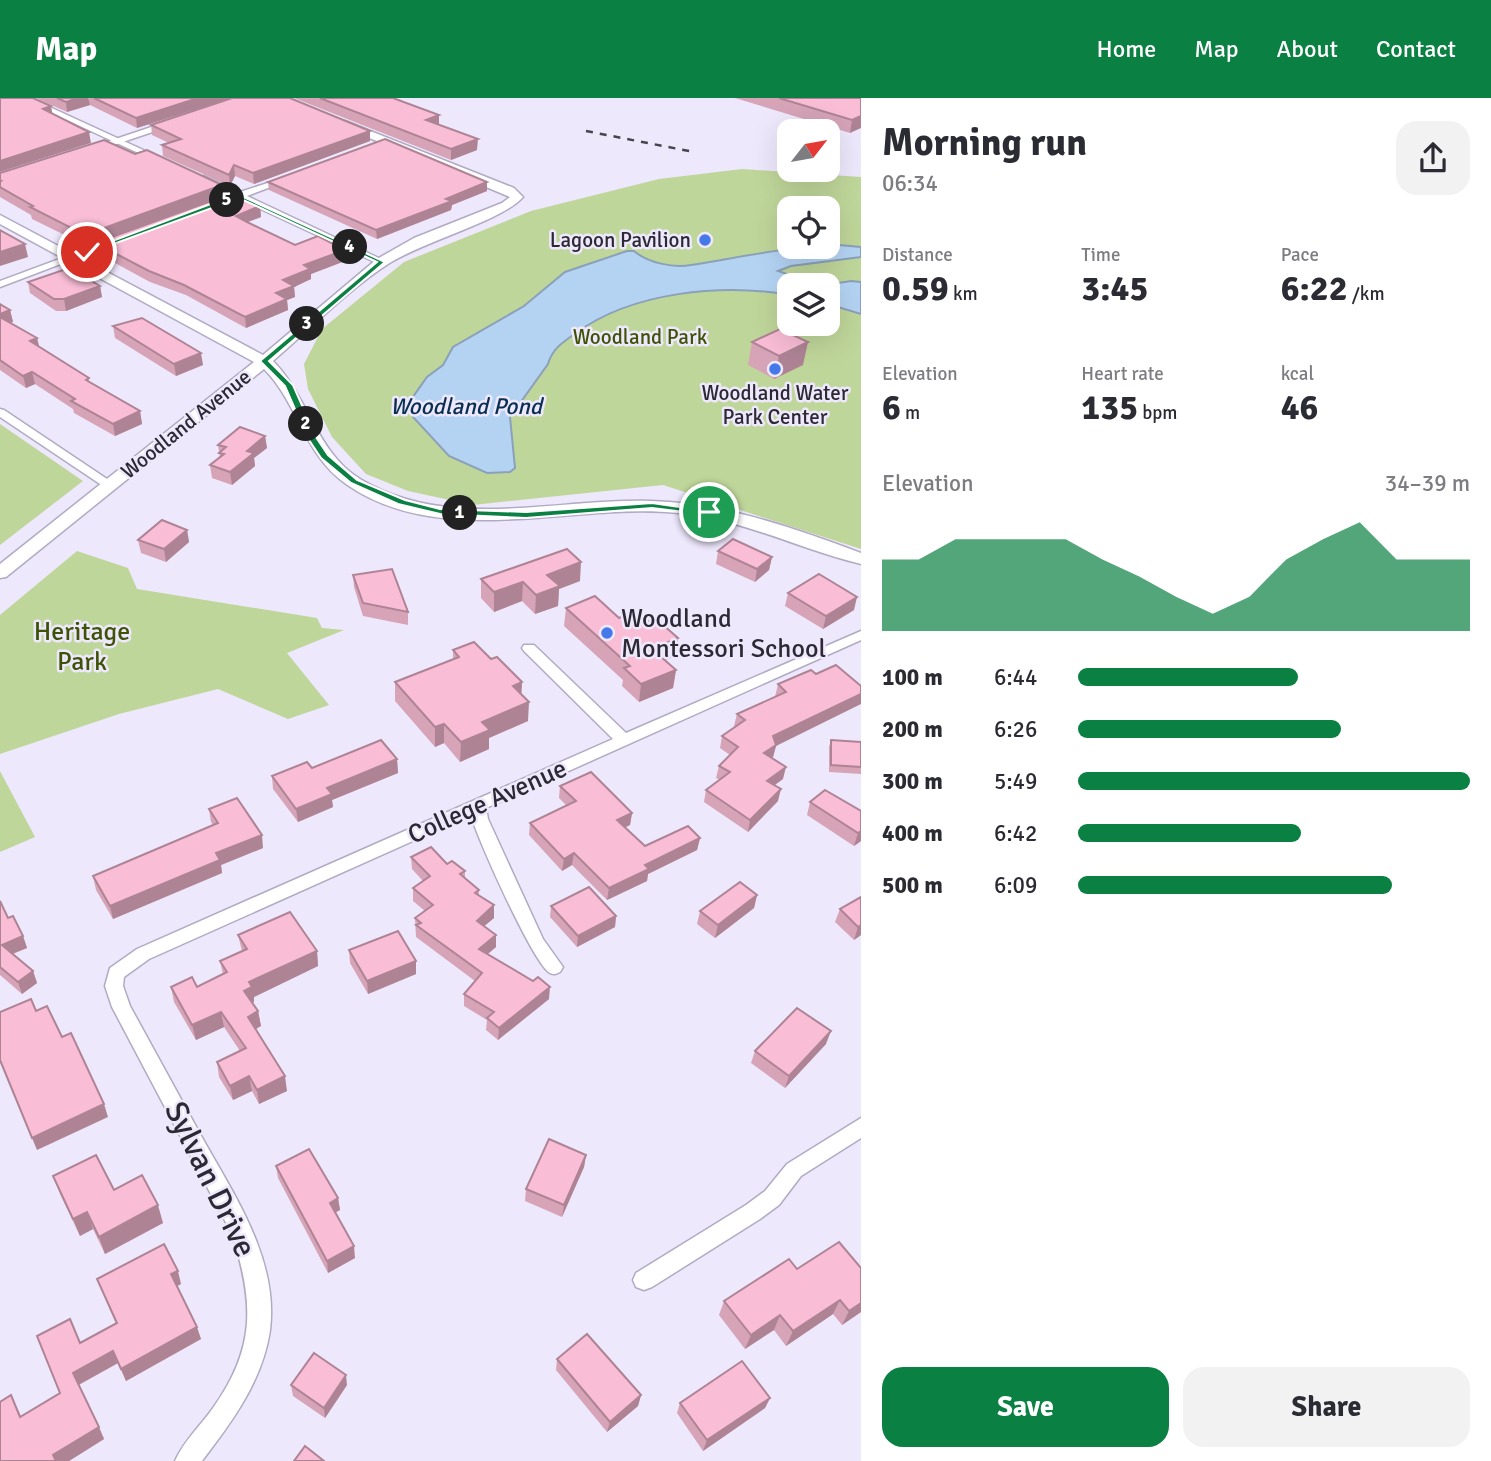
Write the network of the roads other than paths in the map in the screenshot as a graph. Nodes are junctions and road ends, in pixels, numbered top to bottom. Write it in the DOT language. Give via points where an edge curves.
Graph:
graph roads {
  1 [pos="23,98"];
  2 [pos="186,119"];
  3 [pos="336,121"];
  4 [pos="118,141"];
  5 [pos="387,141"];
  6 [pos="374,145"];
  7 [pos="71,156"];
  8 [pos="176,167"];
  9 [pos="301,172"];
  10 [pos="189,173"];
  11 [pos="239,195"];
  12 [pos="202,209"];
  13 [pos="0,219"];
  14 [pos="125,237"];
  15 [pos="71,258"];
  16 [pos="382,262"];
  17 [pos="0,284"];
  18 [pos="264,361"];
  19 [pos="2,416"];
  20 [pos="110,485"];
  21 [pos="861,559"];
  22 [pos="0,573"];
  23 [pos="861,635"];
  24 [pos="529,648"];
  25 [pos="624,740"];
  26 [pos="478,805"];
  27 [pos="554,967"];
  28 [pos="116,973"];
  29 [pos="861,1127"];
  30 [pos="644,1280"];
  31 [pos="187,1461"];
  1 -- 4 [label="street"];
  2 -- 4 [label="street"];
  3 -- 5 [label="street"];
  4 -- 7 [label="street"];
  4 -- 8 [label="street"];
  5 -- 6 [label="street"];
  5 -- 16 [label="street, Woodland Avenue" via="517,197"];
  9 -- 11 [label="street"];
  10 -- 11 [label="street"];
  11 -- 12 [label="street"];
  11 -- 16 [label="street"];
  13 -- 15 [label="street"];
  14 -- 15 [label="street"];
  15 -- 17 [label="street"];
  15 -- 18 [label="street"];
  16 -- 18 [label="street, Woodland Avenue"];
  18 -- 20 [label="street, Woodland Avenue"];
  18 -- 21 [label="street" via="289,385 312,437 338,470 373,492 402,502 483,515 618,506 686,509 748,522"];
  19 -- 20 [label="street"];
  20 -- 22 [label="street, Woodland Avenue"];
  23 -- 25 [label="street, College Avenue"];
  24 -- 25 [label="street"];
  25 -- 26 [label="street, College Avenue"];
  26 -- 27 [label="street" via="536,943"];
  26 -- 28 [label="street, College Avenue" via="143,954"];
  28 -- 31 [label="street, Sylvan Drive" via="114,986 121,1007 242,1231 262,1304 258,1345 242,1383"];
  29 -- 30 [label="street" via="794,1170 772,1198 753,1212"];
}
